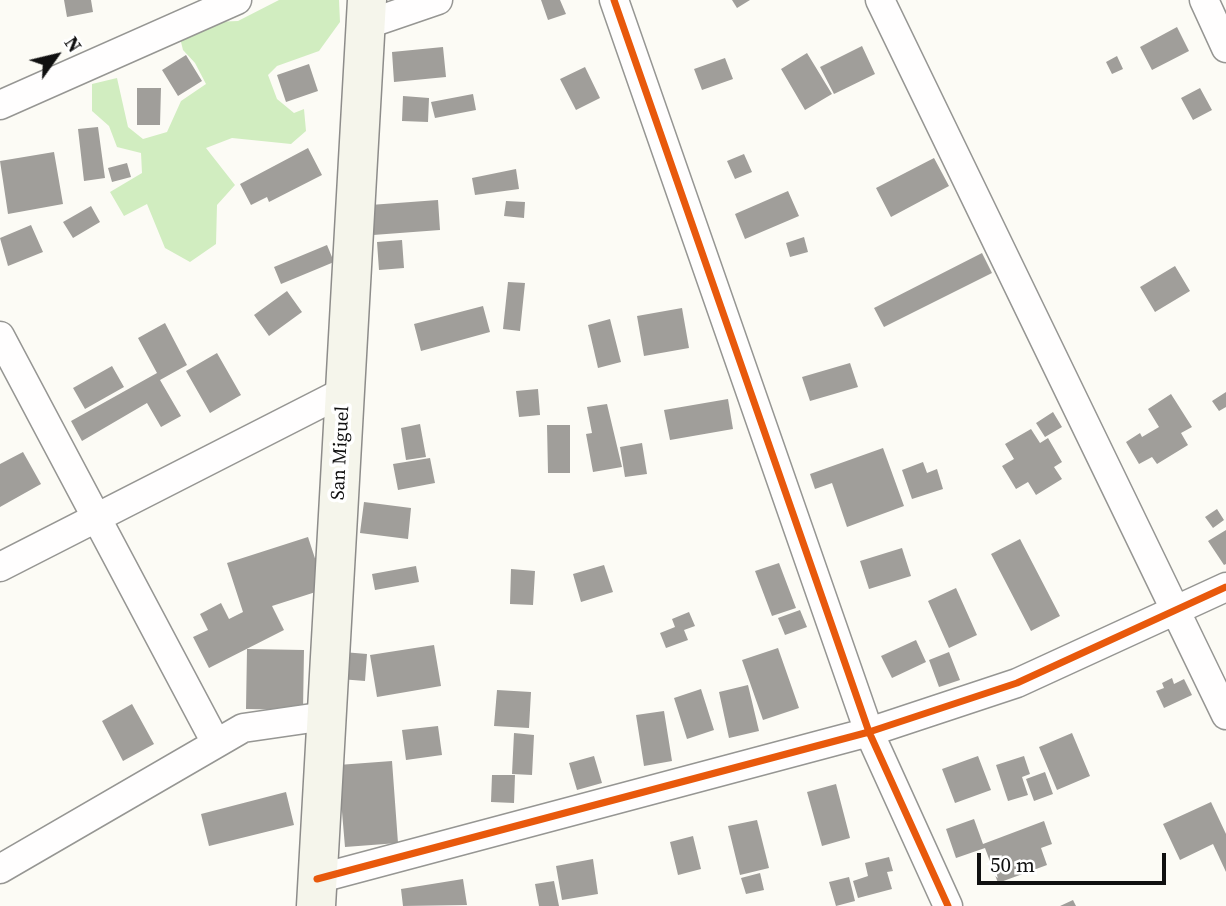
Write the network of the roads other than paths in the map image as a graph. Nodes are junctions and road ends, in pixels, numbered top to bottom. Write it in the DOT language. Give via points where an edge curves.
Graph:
graph roads {
  1 [pos="237,0"];
  2 [pos="438,0"];
  3 [pos="614,0"];
  4 [pos="880,0"];
  5 [pos="1204,0"];
  6 [pos="366,13"];
  7 [pos="1226,48"];
  8 [pos="0,105"];
  9 [pos="0,336"];
  10 [pos="345,391"];
  11 [pos="97,518"];
  12 [pos="0,567"];
  13 [pos="1226,587"];
  14 [pos="1177,610"];
  15 [pos="1226,715"];
  16 [pos="326,716"];
  17 [pos="869,732"];
  18 [pos="216,743"];
  19 [pos="0,869"];
  20 [pos="317,893"];
  21 [pos="948,906"];
  1 -- 8 [label="street"];
  2 -- 6 [label="street"];
  3 -- 17 [label="street"];
  4 -- 14 [label="street"];
  5 -- 7 [label="street"];
  6 -- 10 [label="street, San Miguel"];
  9 -- 11 [label="street"];
  10 -- 11 [label="street"];
  10 -- 16 [label="street, San Miguel"];
  11 -- 12 [label="street"];
  11 -- 18 [label="street"];
  13 -- 14 [label="street"];
  14 -- 15 [label="street"];
  14 -- 17 [label="street" via="1017,683"];
  16 -- 18 [label="street" via="243,728"];
  16 -- 20 [label="street, San Miguel"];
  17 -- 20 [label="street"];
  17 -- 21 [label="street"];
  18 -- 19 [label="street"];
}
